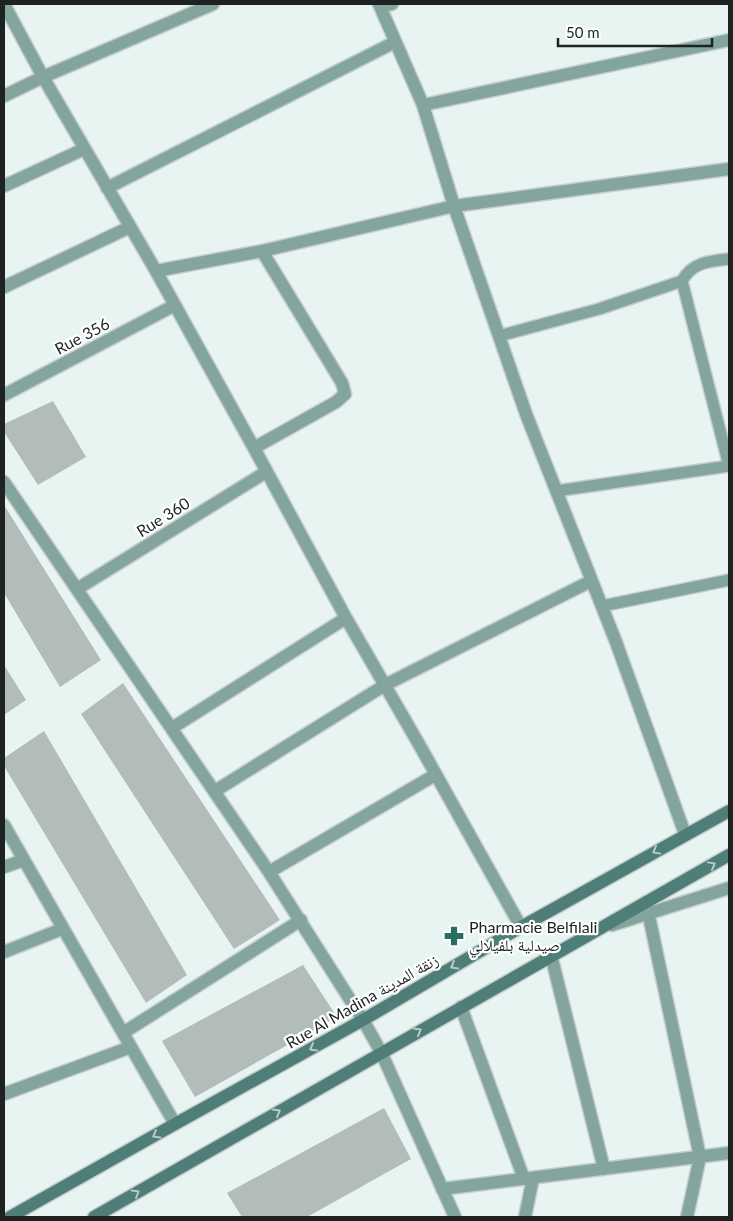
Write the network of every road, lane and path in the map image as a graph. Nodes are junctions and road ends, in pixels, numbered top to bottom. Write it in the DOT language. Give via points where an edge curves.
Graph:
graph roads {
  1 [pos="213,4"];
  2 [pos="384,5"];
  3 [pos="4,7"];
  4 [pos="729,40"];
  5 [pos="395,42"];
  6 [pos="43,77"];
  7 [pos="4,96"];
  8 [pos="423,105"];
  9 [pos="84,148"];
  10 [pos="729,169"];
  11 [pos="4,186"];
  12 [pos="108,188"];
  13 [pos="454,206"];
  14 [pos="130,227"];
  15 [pos="262,251"];
  16 [pos="729,259"];
  17 [pos="156,272"];
  18 [pos="682,281"];
  19 [pos="4,287"];
  20 [pos="174,305"];
  21 [pos="499,336"];
  22 [pos="4,395"];
  23 [pos="254,448"];
  24 [pos="729,466"];
  25 [pos="266,472"];
  26 [pos="4,482"];
  27 [pos="556,490"];
  28 [pos="591,580"];
  29 [pos="729,580"];
  30 [pos="77,589"];
  31 [pos="602,606"];
  32 [pos="346,618"];
  33 [pos="384,685"];
  34 [pos="172,728"];
  35 [pos="435,775"];
  36 [pos="215,791"];
  37 [pos="729,810"];
  38 [pos="4,825"];
  39 [pos="685,834"];
  40 [pos="729,855"];
  41 [pos="24,860"];
  42 [pos="4,867"];
  43 [pos="270,872"];
  44 [pos="729,888"];
  45 [pos="647,908"];
  46 [pos="301,920"];
  47 [pos="521,927"];
  48 [pos="62,929"];
  49 [pos="4,952"];
  50 [pos="551,956"];
  51 [pos="461,1007"];
  52 [pos="363,1020"];
  53 [pos="123,1033"];
  54 [pos="130,1047"];
  55 [pos="381,1052"];
  56 [pos="4,1094"];
  57 [pos="175,1124"];
  58 [pos="729,1153"];
  59 [pos="700,1157"];
  60 [pos="604,1169"];
  61 [pos="529,1178"];
  62 [pos="442,1189"];
  63 [pos="4,1215"];
  64 [pos="10,1217"];
  65 [pos="94,1217"];
  66 [pos="455,1217"];
  67 [pos="525,1217"];
  68 [pos="687,1217"];
  1 -- 6 [label="street"];
  2 -- 5 [label="street"];
  3 -- 6 [label="street"];
  4 -- 8 [label="street"];
  5 -- 8 [label="street"];
  5 -- 12 [label="street"];
  6 -- 7 [label="street"];
  6 -- 9 [label="street"];
  8 -- 13 [label="street"];
  9 -- 11 [label="street"];
  9 -- 12 [label="street"];
  10 -- 13 [label="street"];
  12 -- 14 [label="street"];
  13 -- 15 [label="street"];
  13 -- 21 [label="street"];
  14 -- 17 [label="street"];
  14 -- 19 [label="street"];
  15 -- 17 [label="street"];
  15 -- 23 [label="street" via="342,382 345,394"];
  16 -- 18 [label="lane" via="695,266"];
  17 -- 20 [label="street"];
  18 -- 21 [label="lane" via="600,309"];
  18 -- 24 [label="lane"];
  20 -- 22 [label="street, Rue 356"];
  20 -- 23 [label="street"];
  21 -- 27 [label="street"];
  23 -- 25 [label="street"];
  24 -- 27 [label="lane"];
  25 -- 30 [label="street, Rue 360"];
  25 -- 32 [label="street"];
  26 -- 30 [label="street"];
  27 -- 28 [label="street"];
  28 -- 31 [label="street"];
  28 -- 33 [label="street"];
  29 -- 31 [label="lane"];
  30 -- 34 [label="street"];
  31 -- 39 [label="street"];
  32 -- 33 [label="street"];
  32 -- 34 [label="street"];
  33 -- 35 [label="street"];
  33 -- 36 [label="street"];
  34 -- 36 [label="street"];
  35 -- 43 [label="street"];
  35 -- 47 [label="street"];
  36 -- 43 [label="street"];
  37 -- 39 [label="main road, Rue Al Madina زنقة المدينة"];
  38 -- 41 [label="street"];
  39 -- 47 [label="main road, Rue Al Madina زنقة المدينة, one-way"];
  45 -- 40 [label="main road, one-way"];
  41 -- 42 [label="street"];
  41 -- 48 [label="street"];
  43 -- 46 [label="street"];
  44 -- 45 [label="street"];
  45 -- 50 [label="main road" via="598,929"];
  45 -- 59 [label="street"];
  46 -- 52 [label="street"];
  46 -- 53 [label="street"];
  47 -- 52 [label="main road, Rue Al Madina زنقة المدينة, one-way"];
  48 -- 49 [label="street"];
  48 -- 53 [label="street"];
  50 -- 51 [label="main road"];
  50 -- 60 [label="street"];
  55 -- 51 [label="main road, one-way"];
  51 -- 61 [label="street"];
  52 -- 55 [label="street"];
  52 -- 57 [label="main road, Rue Al Madina زنقة المدينة, one-way"];
  53 -- 54 [label="street"];
  54 -- 56 [label="street"];
  54 -- 57 [label="street"];
  55 -- 62 [label="street"];
  65 -- 55 [label="main road, one-way"];
  57 -- 64 [label="main road, Rue Al Madina زنقة المدينة, one-way"];
  58 -- 59 [label="street"];
  59 -- 60 [label="street"];
  59 -- 68 [label="street"];
  60 -- 61 [label="street"];
  61 -- 62 [label="street"];
  61 -- 67 [label="street"];
  62 -- 66 [label="street"];
  63 -- 64 [label="street"];
}
